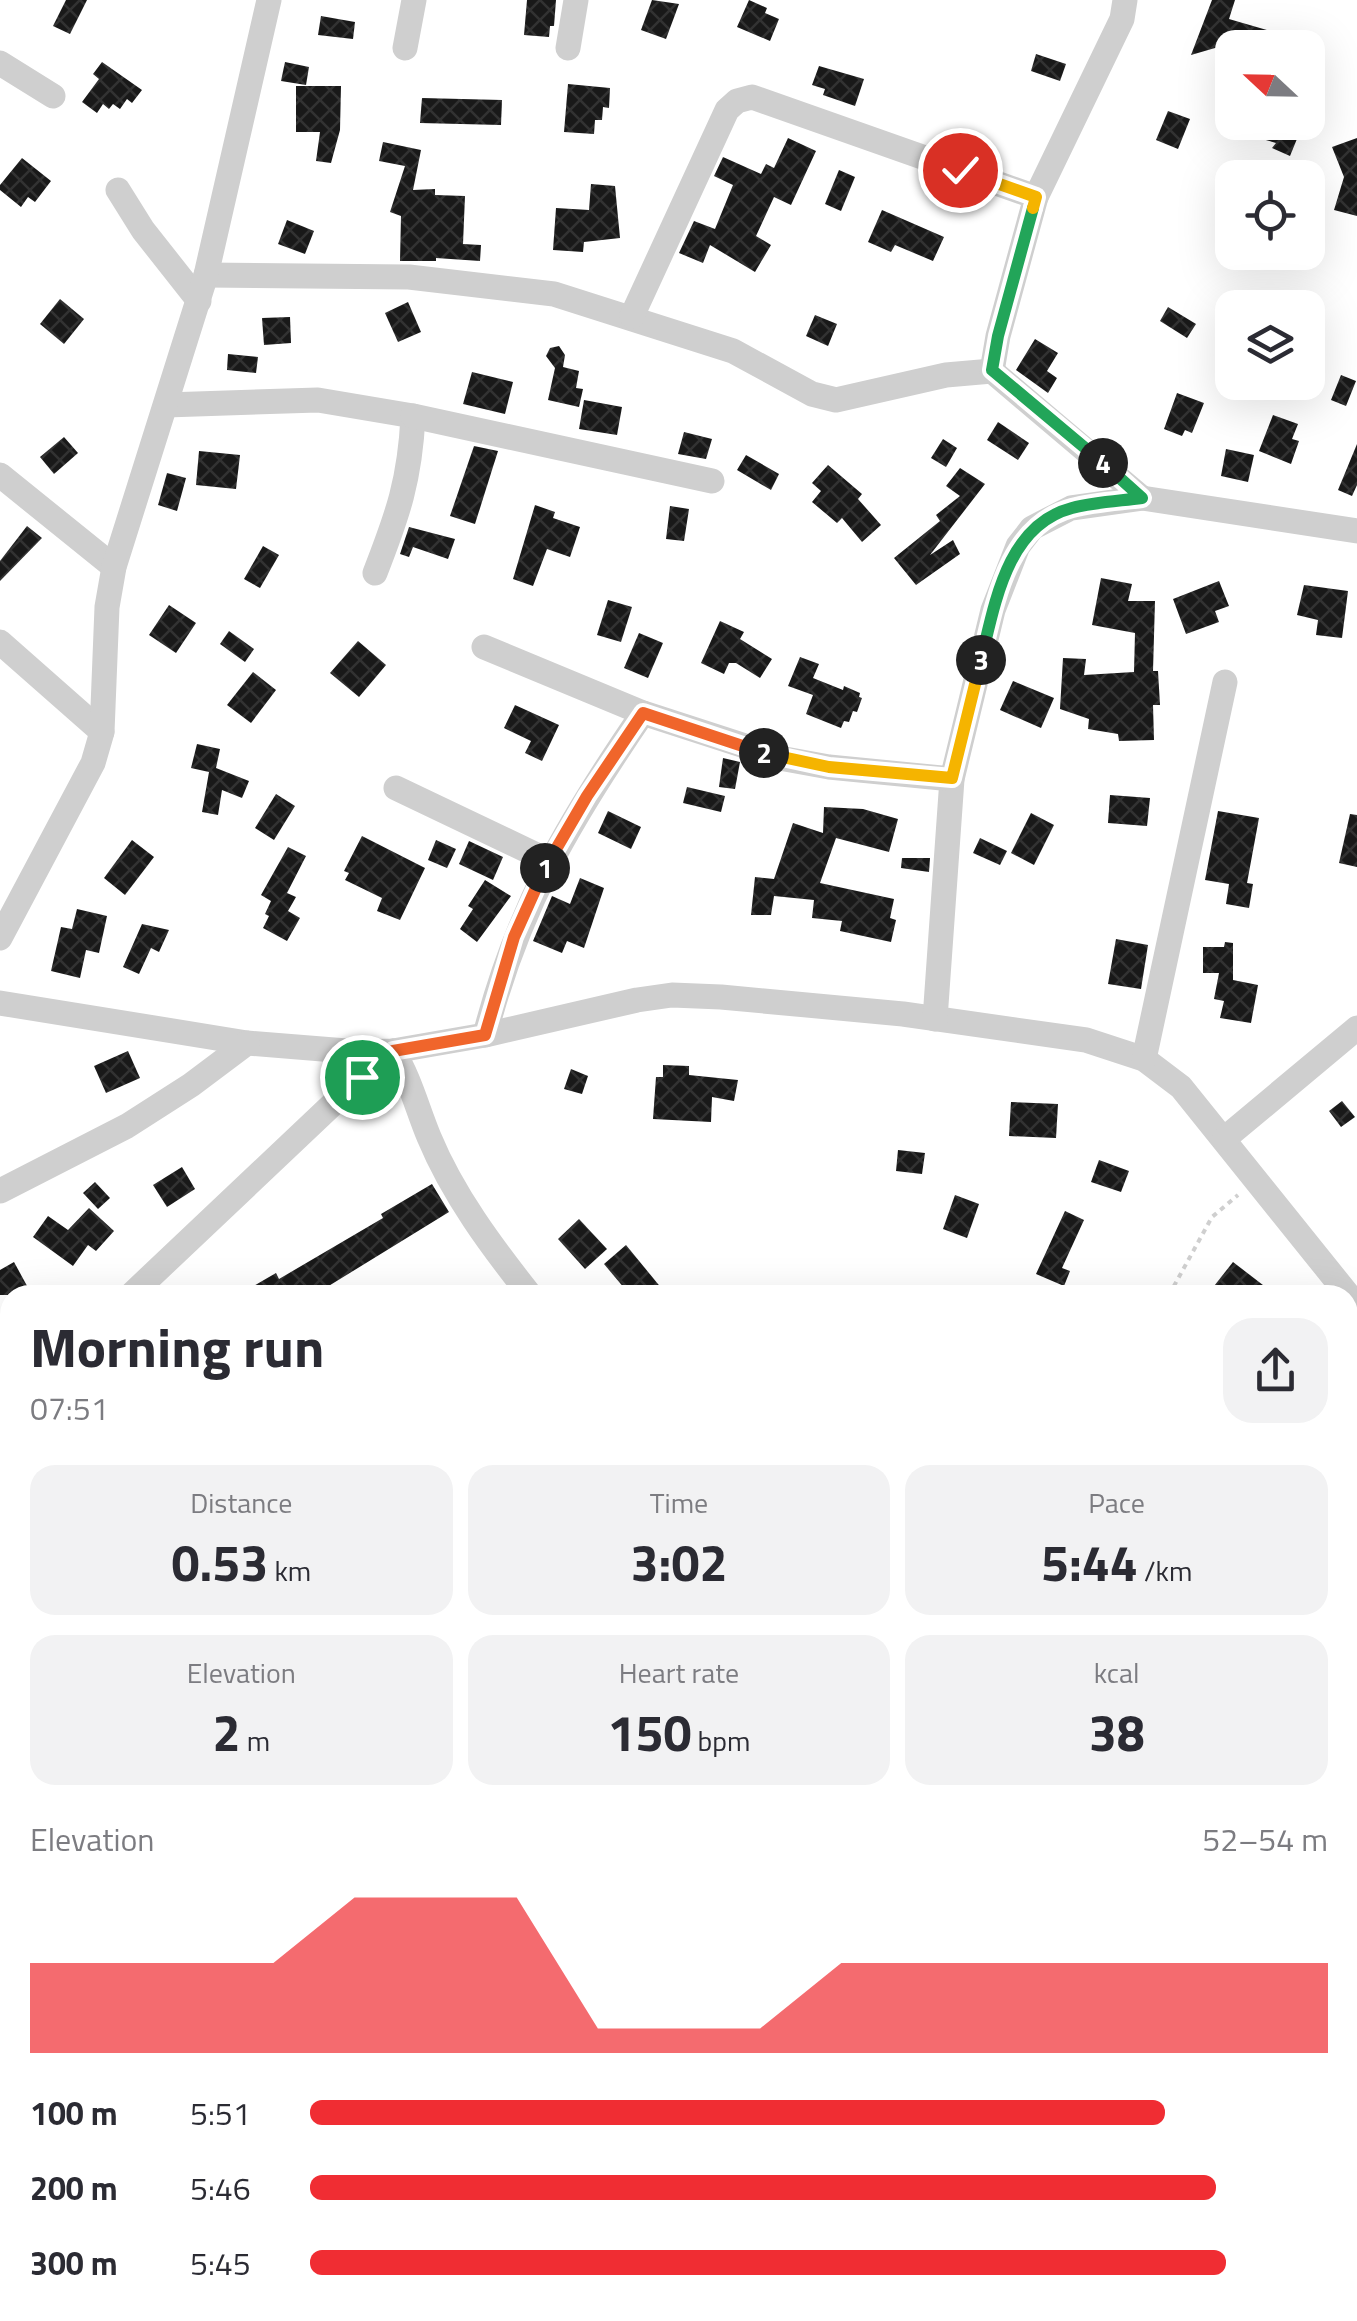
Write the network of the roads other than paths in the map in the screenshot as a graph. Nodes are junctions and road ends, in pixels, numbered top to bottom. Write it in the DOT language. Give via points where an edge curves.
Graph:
graph roads {
  1 [pos="269,0"];
  2 [pos="414,0"];
  3 [pos="576,0"];
  4 [pos="1125,0"];
  5 [pos="405,48"];
  6 [pos="568,48"];
  7 [pos="0,63"];
  8 [pos="53,96"];
  9 [pos="118,190"];
  10 [pos="1036,197"];
  11 [pos="206,276"];
  12 [pos="199,301"];
  13 [pos="632,316"];
  14 [pos="992,370"];
  15 [pos="166,404"];
  16 [pos="413,416"];
  17 [pos="0,475"];
  18 [pos="712,482"];
  19 [pos="1142,498"];
  20 [pos="1357,530"];
  21 [pos="114,567"];
  22 [pos="375,573"];
  23 [pos="0,642"];
  24 [pos="484,647"];
  25 [pos="1225,682"];
  26 [pos="643,713"];
  27 [pos="102,732"];
  28 [pos="952,778"];
  29 [pos="396,788"];
  30 [pos="549,861"];
  31 [pos="0,938"];
  32 [pos="0,1003"];
  33 [pos="935,1018"];
  34 [pos="1357,1028"];
  35 [pos="485,1035"];
  36 [pos="247,1043"];
  37 [pos="393,1051"];
  38 [pos="1144,1059"];
  39 [pos="1224,1139"];
  40 [pos="0,1191"];
  41 [pos="142,1285"];
  42 [pos="522,1285"];
  43 [pos="1340,1285"];
  1 -- 11 [label="street"];
  2 -- 5 [label="street"];
  3 -- 6 [label="street"];
  4 -- 10 [label="street" via="1122,19"];
  7 -- 8 [label="street"];
  9 -- 12 [label="street"];
  10 -- 13 [label="street" via="752,97 737,101 727,110"];
  10 -- 14 [label="street"];
  11 -- 12 [label="street"];
  11 -- 13 [label="street" via="409,278 554,294"];
  12 -- 15 [label="street"];
  13 -- 14 [label="street" via="733,351 836,400"];
  14 -- 19 [label="street"];
  15 -- 16 [label="street" via="318,400"];
  15 -- 21 [label="street"];
  16 -- 18 [label="street"];
  16 -- 22 [label="street" via="410,466"];
  17 -- 21 [label="street"];
  19 -- 20 [label="street"];
  19 -- 28 [label="street" via="1071,508 1032,528 1018,546 993,610"];
  21 -- 27 [label="street" via="106,607"];
  23 -- 27 [label="street"];
  24 -- 26 [label="street"];
  25 -- 38 [label="street"];
  26 -- 28 [label="street" via="785,759"];
  26 -- 30 [label="street"];
  27 -- 31 [label="street"];
  28 -- 33 [label="street"];
  29 -- 30 [label="street"];
  30 -- 35 [label="street" via="514,937"];
  32 -- 36 [label="street"];
  33 -- 35 [label="street" via="672,995"];
  33 -- 38 [label="street" via="1086,1040"];
  34 -- 39 [label="street"];
  35 -- 37 [label="street"];
  36 -- 37 [label="street"];
  36 -- 40 [label="street" via="127,1126"];
  37 -- 41 [label="street"];
  37 -- 42 [label="street" via="430,1138 488,1242"];
  38 -- 39 [label="street" via="1180,1086"];
  39 -- 43 [label="street"];
}
